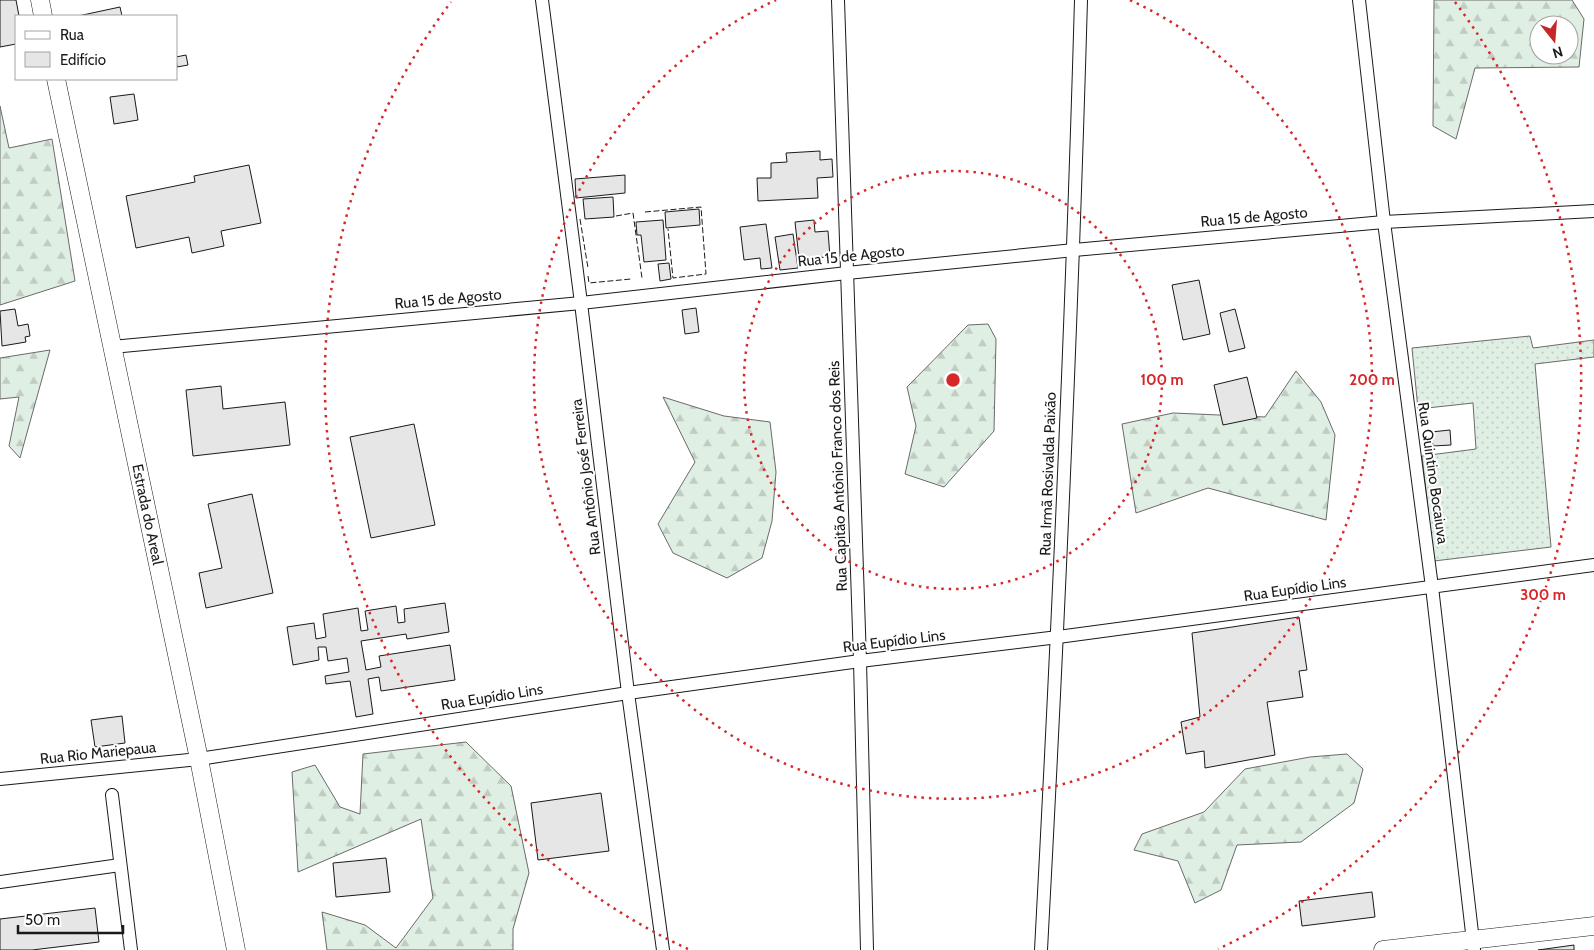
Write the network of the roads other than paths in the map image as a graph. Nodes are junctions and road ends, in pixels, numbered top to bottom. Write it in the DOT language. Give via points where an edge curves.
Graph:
graph roads {
  1 [pos="40,0"];
  2 [pos="542,0"];
  3 [pos="838,0"];
  4 [pos="1082,0"];
  5 [pos="1359,0"];
  6 [pos="43,15"];
  7 [pos="56,80"];
  8 [pos="1594,211"];
  9 [pos="1384,222"];
  10 [pos="1074,250"];
  11 [pos="847,272"];
  12 [pos="581,302"];
  13 [pos="112,347"];
  14 [pos="1594,565"];
  15 [pos="1432,587"];
  16 [pos="1058,636"];
  17 [pos="860,661"];
  18 [pos="628,693"];
  19 [pos="199,759"];
  20 [pos="0,779"];
  21 [pos="112,795"];
  22 [pos="120,865"];
  23 [pos="0,882"];
  24 [pos="1594,926"];
  25 [pos="1474,944"];
  26 [pos="131,950"];
  27 [pos="236,950"];
  28 [pos="663,950"];
  29 [pos="867,950"];
  30 [pos="1042,950"];
  31 [pos="1383,950"];
  1 -- 6 [label="street"];
  2 -- 12 [label="street, Rua Antônio José Ferreira"];
  3 -- 11 [label="street, Rua Capitão Antônio Franco dos Reis"];
  4 -- 10 [label="street, Rua Irmã Rosivalda Paixão"];
  5 -- 9 [label="street, Rua Quintino Bocaiuva"];
  7 -- 13 [label="street, Estrada do Areal"];
  8 -- 9 [label="street, Rua 15 de Agosto"];
  9 -- 10 [label="street, Rua 15 de Agosto"];
  9 -- 15 [label="street, Rua Quintino Bocaiuva"];
  10 -- 11 [label="street, Rua 15 de Agosto"];
  10 -- 16 [label="street, Rua Irmã Rosivalda Paixão"];
  11 -- 12 [label="street, Rua 15 de Agosto"];
  11 -- 17 [label="street, Rua Capitão Antônio Franco dos Reis"];
  12 -- 13 [label="street, Rua 15 de Agosto"];
  12 -- 18 [label="street, Rua Antônio José Ferreira"];
  13 -- 19 [label="street, Estrada do Areal"];
  14 -- 15 [label="street, Rua Eupídio Lins"];
  15 -- 16 [label="street, Rua Eupídio Lins"];
  15 -- 25 [label="street, Rua Quintino Bocaiuva"];
  16 -- 17 [label="street, Rua Eupídio Lins"];
  16 -- 30 [label="street, Rua Irmã Rosivalda Paixão"];
  17 -- 18 [label="street, Rua Eupídio Lins"];
  17 -- 29 [label="street, Rua Capitão Antônio Franco dos Reis"];
  18 -- 19 [label="street, Rua Eupídio Lins"];
  18 -- 28 [label="street, Rua Antônio José Ferreira"];
  19 -- 20 [label="street, Rua Rio Mariepaua"];
  19 -- 27 [label="street, Estrada do Areal"];
  21 -- 22 [label="street"];
  22 -- 23 [label="street"];
  22 -- 26 [label="street"];
  24 -- 25 [label="street"];
  25 -- 31 [label="street"];
}
